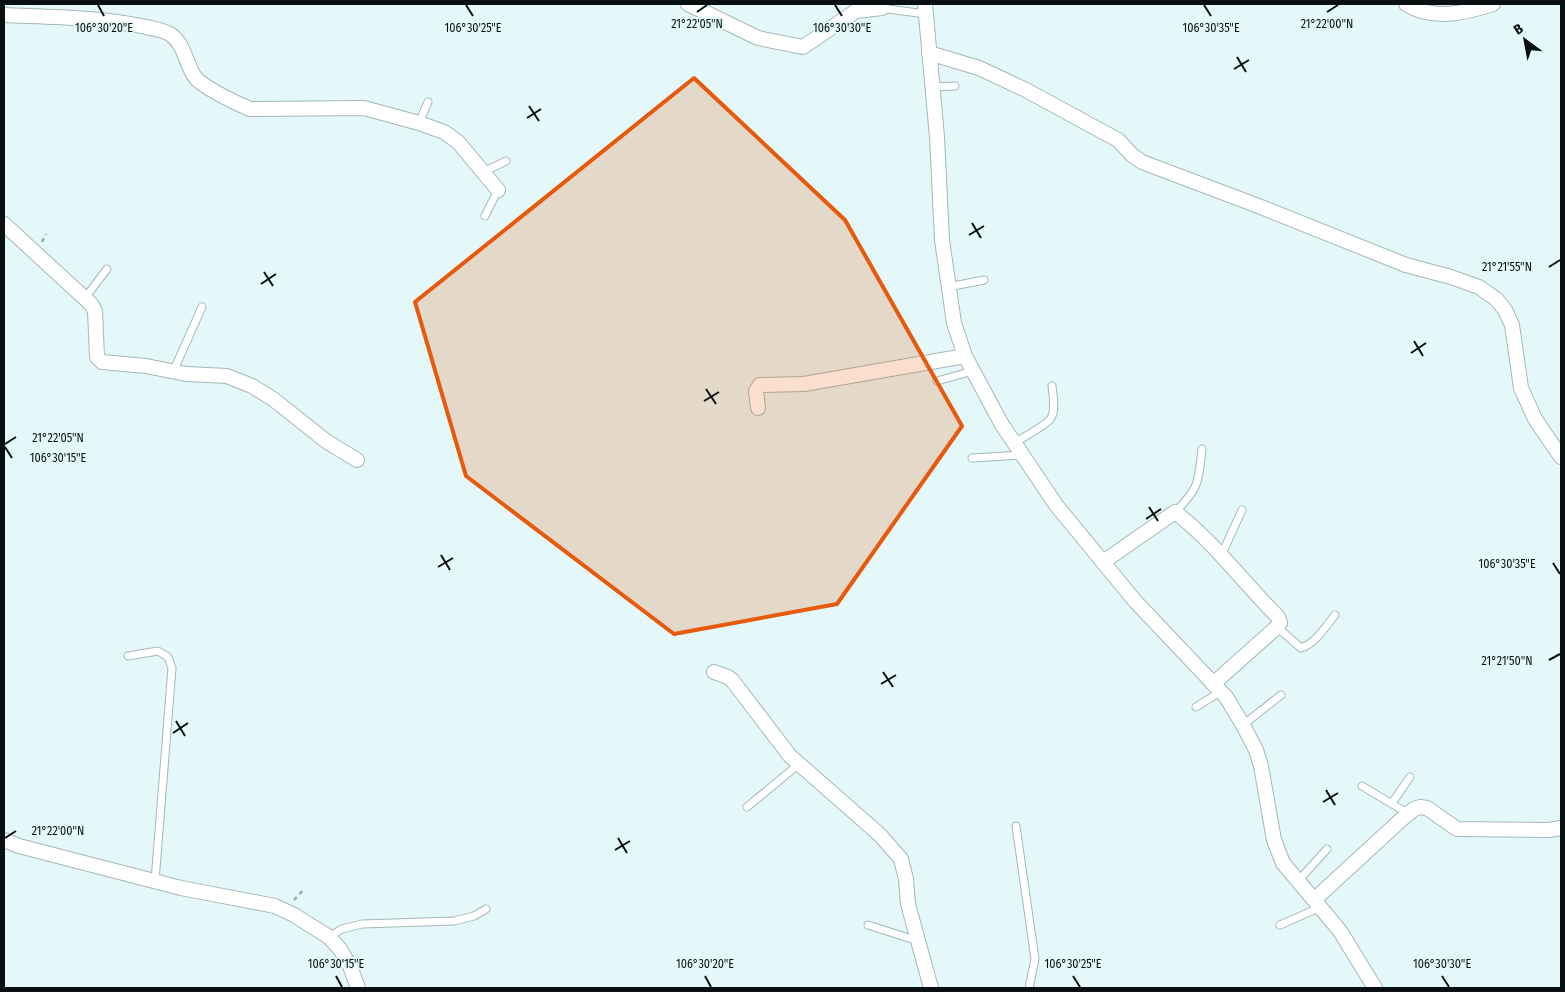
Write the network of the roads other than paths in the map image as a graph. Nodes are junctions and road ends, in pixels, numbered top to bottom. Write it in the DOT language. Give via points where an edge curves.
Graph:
graph roads {
  1 [pos="688,4"];
  2 [pos="855,4"];
  3 [pos="1406,4"];
  4 [pos="1493,4"];
  5 [pos="882,8"];
  6 [pos="925,9"];
  7 [pos="4,15"];
  8 [pos="930,53"];
  9 [pos="955,86"];
  10 [pos="932,87"];
  11 [pos="428,102"];
  12 [pos="419,123"];
  13 [pos="506,161"];
  14 [pos="482,172"];
  15 [pos="498,190"];
  16 [pos="485,216"];
  17 [pos="4,224"];
  18 [pos="107,269"];
  19 [pos="984,280"];
  20 [pos="948,287"];
  21 [pos="85,298"];
  22 [pos="202,307"];
  23 [pos="965,356"];
  24 [pos="973,371"];
  25 [pos="173,372"];
  26 [pos="937,381"];
  27 [pos="1052,386"];
  28 [pos="758,408"];
  29 [pos="1014,443"];
  30 [pos="1202,449"];
  31 [pos="1022,455"];
  32 [pos="1561,457"];
  33 [pos="972,458"];
  34 [pos="357,460"];
  35 [pos="1242,510"];
  36 [pos="1175,512"];
  37 [pos="1221,556"];
  38 [pos="1103,562"];
  39 [pos="1335,615"];
  40 [pos="1277,628"];
  41 [pos="128,656"];
  42 [pos="714,672"];
  43 [pos="1217,688"];
  44 [pos="1281,695"];
  45 [pos="1196,707"];
  46 [pos="1243,725"];
  47 [pos="799,764"];
  48 [pos="1410,777"];
  49 [pos="1362,786"];
  50 [pos="1392,803"];
  51 [pos="747,807"];
  52 [pos="1409,814"];
  53 [pos="1016,826"];
  54 [pos="1561,828"];
  55 [pos="4,840"];
  56 [pos="1327,849"];
  57 [pos="1299,880"];
  58 [pos="155,881"];
  59 [pos="1318,903"];
  60 [pos="486,908"];
  61 [pos="868,925"];
  62 [pos="1280,925"];
  63 [pos="329,937"];
  64 [pos="918,941"];
  65 [pos="358,988"];
  66 [pos="931,988"];
  67 [pos="1029,988"];
  68 [pos="1375,988"];
  1 -- 5 [label="street" via="758,38 802,47 856,11"];
  2 -- 5 [label="lane"];
  3 -- 4 [label="street" via="1427,12 1446,14 1468,12"];
  5 -- 6 [label="lane"];
  6 -- 8 [label="street"];
  7 -- 12 [label="street" via="81,18 160,30 177,40 195,78 250,109 364,108"];
  8 -- 10 [label="street"];
  8 -- 32 [label="street" via="979,68 1024,89 1118,140 1142,162 1406,265 1479,287 1505,310 1512,325 1522,388 1535,419"];
  9 -- 10 [label="lane"];
  10 -- 20 [label="street"];
  11 -- 12 [label="lane"];
  12 -- 14 [label="street" via="444,132 458,142"];
  13 -- 14 [label="lane"];
  14 -- 15 [label="street"];
  15 -- 16 [label="lane"];
  17 -- 21 [label="street"];
  18 -- 21 [label="lane"];
  19 -- 20 [label="lane"];
  20 -- 23 [label="street" via="954,323"];
  21 -- 25 [label="street" via="95,311 96,350 102,362"];
  22 -- 25 [label="lane"];
  23 -- 24 [label="street"];
  23 -- 28 [label="street" via="804,384 760,385 756,391"];
  24 -- 26 [label="lane"];
  24 -- 29 [label="street"];
  25 -- 34 [label="street" via="228,376 252,386"];
  27 -- 29 [label="lane" via="1054,403 1050,420"];
  29 -- 31 [label="street"];
  30 -- 36 [label="lane" via="1197,486"];
  31 -- 33 [label="lane"];
  31 -- 38 [label="street"];
  35 -- 37 [label="lane"];
  36 -- 37 [label="street"];
  36 -- 38 [label="street"];
  37 -- 40 [label="street" via="1278,617 1280,623"];
  38 -- 43 [label="street"];
  39 -- 40 [label="lane" via="1307,647 1301,648"];
  40 -- 43 [label="street"];
  41 -- 58 [label="lane" via="158,651 168,657 172,668"];
  42 -- 47 [label="street" via="732,680"];
  43 -- 45 [label="lane"];
  43 -- 46 [label="street"];
  44 -- 46 [label="lane"];
  46 -- 57 [label="street" via="1261,766 1279,855"];
  47 -- 51 [label="lane"];
  47 -- 64 [label="street" via="880,835 900,859"];
  48 -- 50 [label="lane"];
  49 -- 50 [label="lane"];
  50 -- 52 [label="lane"];
  52 -- 54 [label="street" via="1420,807 1427,808 1457,829"];
  52 -- 59 [label="street"];
  53 -- 67 [label="lane" via="1035,959"];
  55 -- 58 [label="street"];
  56 -- 57 [label="lane"];
  57 -- 59 [label="street"];
  58 -- 63 [label="street" via="275,906"];
  59 -- 62 [label="lane"];
  59 -- 68 [label="street" via="1345,938"];
  60 -- 63 [label="lane" via="474,916 454,921 362,924 342,929"];
  61 -- 64 [label="lane"];
  63 -- 65 [label="street" via="350,966"];
  64 -- 66 [label="street"];
}
